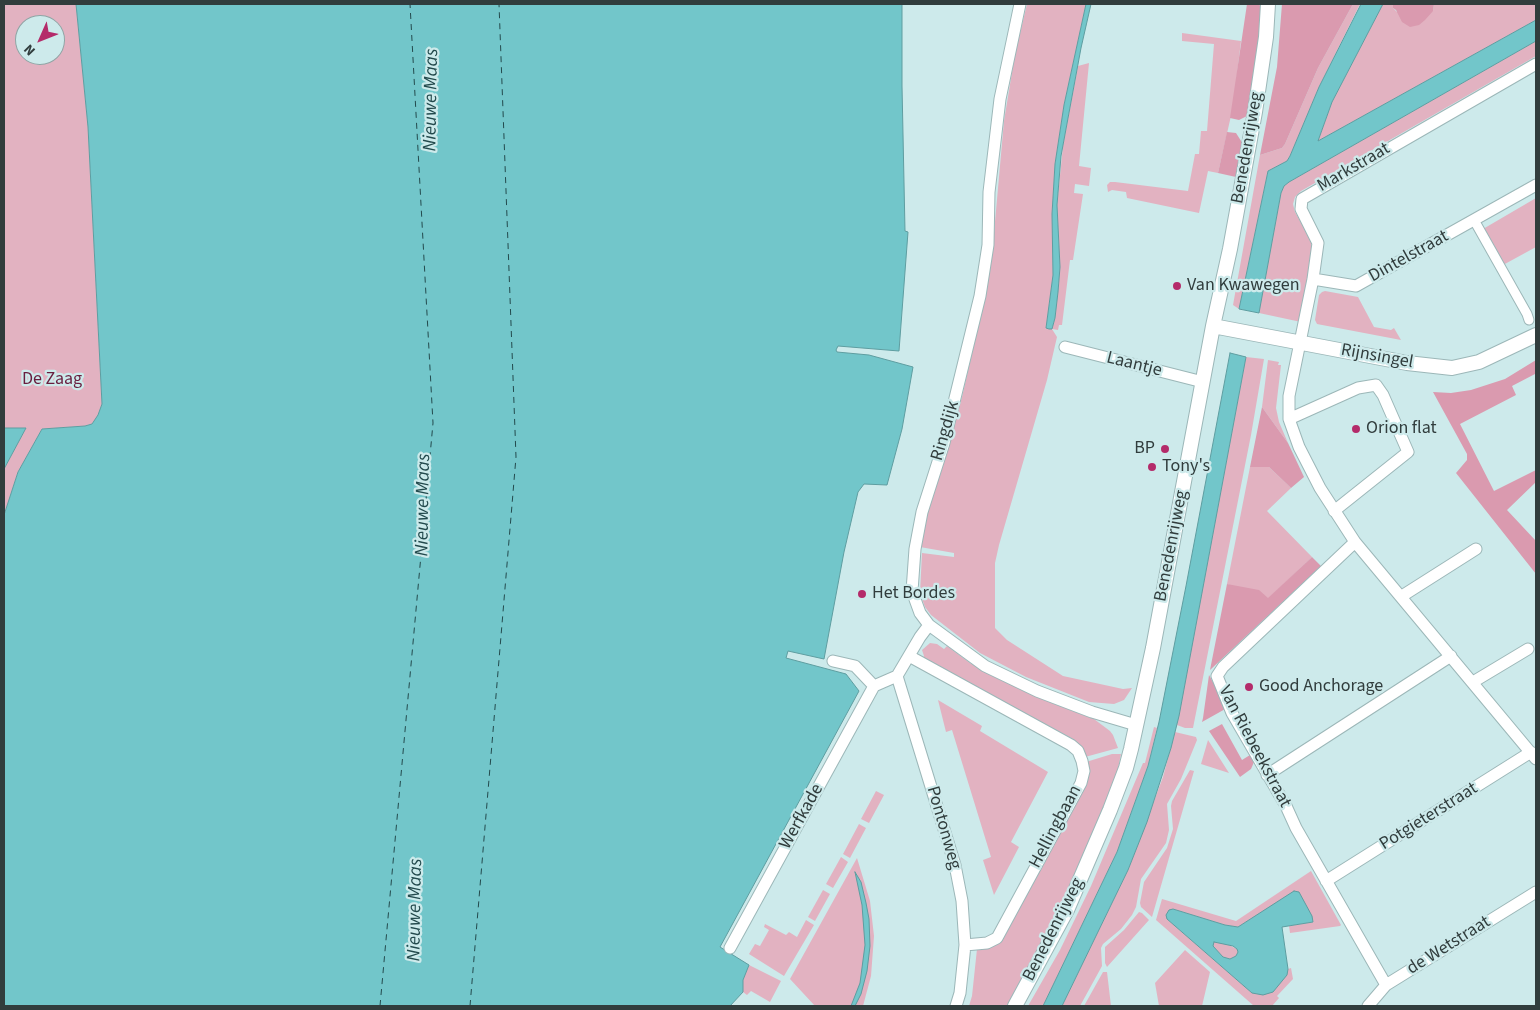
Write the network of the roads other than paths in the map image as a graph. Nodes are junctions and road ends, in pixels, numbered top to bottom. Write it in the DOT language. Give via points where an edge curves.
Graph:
graph roads {
  1 [pos="1020,4"];
  2 [pos="1268,4"];
  3 [pos="1536,64"];
  4 [pos="1536,185"];
  5 [pos="1474,220"];
  6 [pos="1313,279"];
  7 [pos="1529,320"];
  8 [pos="1213,326"];
  9 [pos="1536,335"];
  10 [pos="1300,342"];
  11 [pos="1065,347"];
  12 [pos="1203,382"];
  13 [pos="1289,419"];
  14 [pos="1334,511"];
  15 [pos="1356,542"];
  16 [pos="1476,549"];
  17 [pos="1402,596"];
  18 [pos="929,625"];
  19 [pos="1528,650"];
  20 [pos="909,656"];
  21 [pos="1450,656"];
  22 [pos="833,661"];
  23 [pos="897,676"];
  24 [pos="1473,682"];
  25 [pos="874,686"];
  26 [pos="1136,725"];
  27 [pos="1534,755"];
  28 [pos="1267,775"];
  29 [pos="1326,881"];
  30 [pos="1536,892"];
  31 [pos="965,946"];
  32 [pos="730,948"];
  33 [pos="1386,985"];
  34 [pos="956,1006"];
  35 [pos="1015,1006"];
  36 [pos="1368,1006"];
  1 -- 18 [label="street, Ringdijk" via="1000,99 989,192 988,245 980,296 915,549 912,590 920,613"];
  2 -- 8 [label="street, Benedenrijweg" via="1255,112"];
  3 -- 6 [label="street, Markstraat" via="1302,199 1301,209 1318,242"];
  4 -- 5 [label="street, Dintelstraat"];
  5 -- 6 [label="street, Dintelstraat" via="1356,286"];
  5 -- 7 [label="street"];
  6 -- 10 [label="street, Markstraat"];
  8 -- 10 [label="street, Rijnsingel"];
  8 -- 12 [label="street, Benedenrijweg"];
  9 -- 10 [label="street, Rijnsingel" via="1479,362 1452,368 1407,363"];
  10 -- 13 [label="street, Markstraat" via="1289,396"];
  11 -- 12 [label="street, Laantje"];
  12 -- 26 [label="street, Benedenrijweg"];
  13 -- 14 [label="street" via="1303,455"];
  13 -- 14 [label="street" via="1358,388 1376,385 1383,395 1408,452"];
  14 -- 15 [label="street"];
  15 -- 17 [label="street"];
  15 -- 28 [label="street, Van Riebeekstraat" via="1217,676 1232,713"];
  16 -- 17 [label="street"];
  17 -- 21 [label="street"];
  18 -- 20 [label="street"];
  18 -- 26 [label="street, Ringdijk" via="985,666 1092,712"];
  19 -- 24 [label="street"];
  20 -- 23 [label="street"];
  20 -- 31 [label="street, Hellingbaan" via="1071,745 1078,751 1084,771 1081,783 997,938"];
  21 -- 24 [label="street"];
  21 -- 28 [label="street"];
  22 -- 25 [label="street" via="855,666"];
  23 -- 25 [label="street"];
  23 -- 31 [label="street, Pontonweg" via="955,865 962,900"];
  24 -- 27 [label="street"];
  25 -- 32 [label="street, Werfkade"];
  26 -- 35 [label="street, Benedenrijweg" via="1126,768 1067,910"];
  27 -- 29 [label="street, Potgieterstraat"];
  28 -- 29 [label="street, Van Riebeekstraat"];
  29 -- 33 [label="street, Van Riebeekstraat"];
  30 -- 33 [label="street, de Wetstraat"];
  31 -- 34 [label="street, Pontonweg"];
  33 -- 36 [label="street, de Wetstraat"];
}
